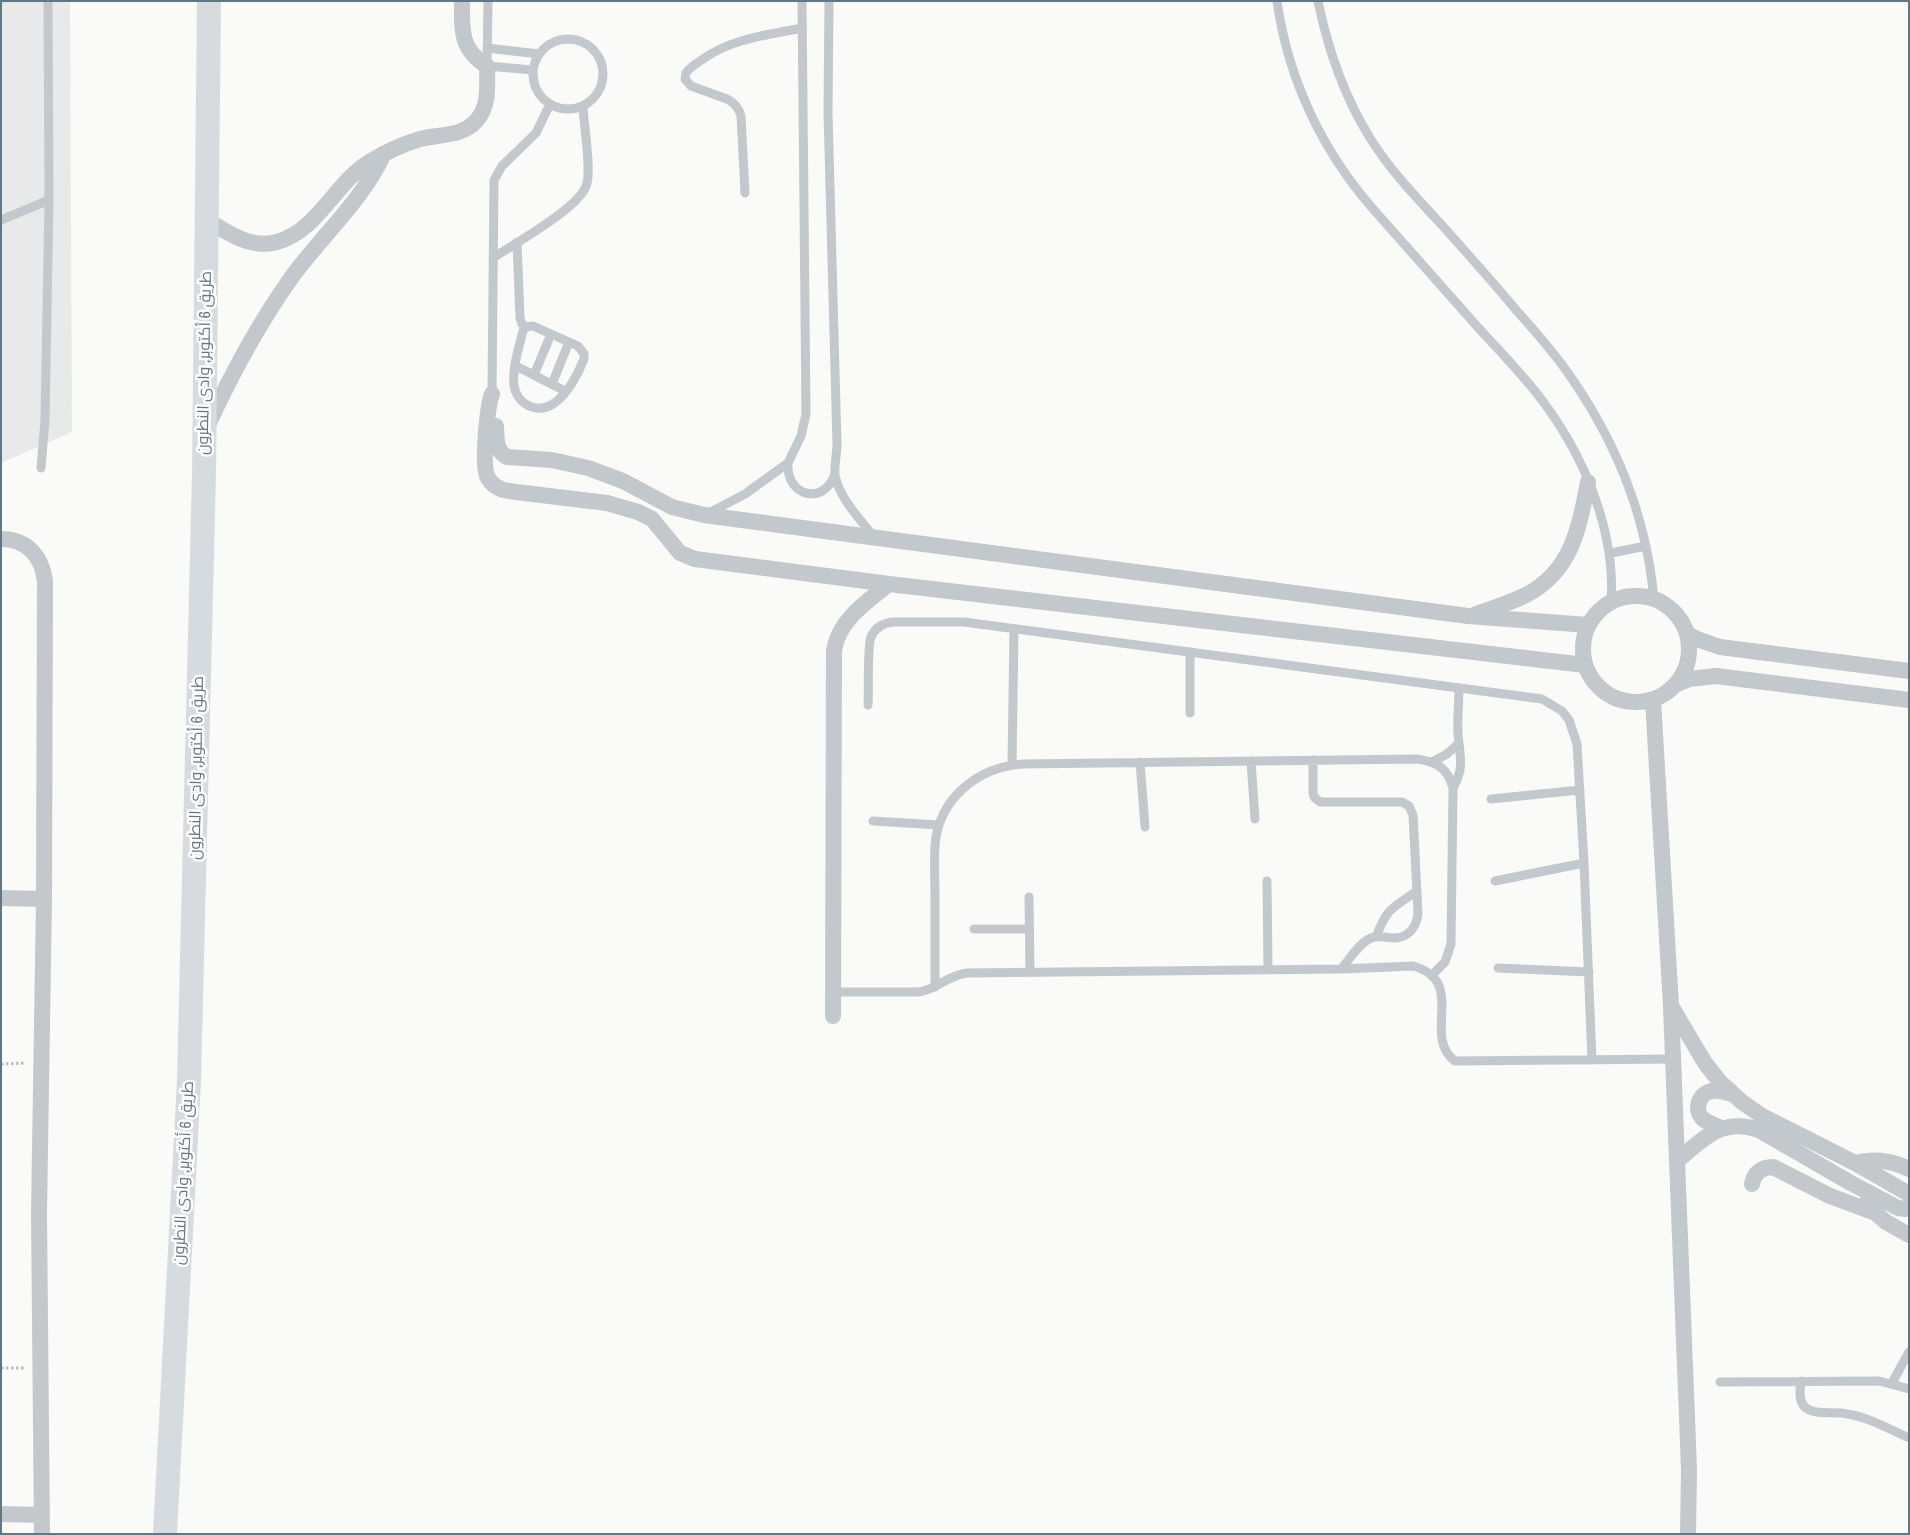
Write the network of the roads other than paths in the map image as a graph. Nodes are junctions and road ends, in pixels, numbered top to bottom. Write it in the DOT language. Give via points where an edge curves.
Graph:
graph roads {
  1 [pos="48,1"];
  2 [pos="209,1"];
  3 [pos="462,1"];
  4 [pos="488,1"];
  5 [pos="802,1"];
  6 [pos="829,1"];
  7 [pos="1276,1"];
  8 [pos="1318,1"];
  9 [pos="802,28"];
  10 [pos="487,48"];
  11 [pos="539,54"];
  12 [pos="487,66"];
  13 [pos="533,70"];
  14 [pos="550,104"];
  15 [pos="583,107"];
  16 [pos="383,155"];
  17 [pos="745,193"];
  18 [pos="49,200"];
  19 [pos="1,220"];
  20 [pos="207,220"];
  21 [pos="517,242"];
  22 [pos="493,258"];
  23 [pos="526,327"];
  24 [pos="551,334"];
  25 [pos="569,342"];
  26 [pos="516,366"];
  27 [pos="534,375"];
  28 [pos="552,384"];
  29 [pos="565,391"];
  30 [pos="492,394"];
  31 [pos="204,434"];
  32 [pos="507,458"];
  33 [pos="788,463"];
  34 [pos="41,468"];
  35 [pos="835,474"];
  36 [pos="488,478"];
  37 [pos="1588,482"];
  38 [pos="672,506"];
  39 [pos="704,515"];
  40 [pos="663,531"];
  41 [pos="875,538"];
  42 [pos="1,539"];
  43 [pos="1646,546"];
  44 [pos="1610,553"];
  45 [pos="889,584"];
  46 [pos="1654,599"];
  47 [pos="1612,602"];
  48 [pos="1468,616"];
  49 [pos="1588,625"];
  50 [pos="1014,629"];
  51 [pos="1687,634"];
  52 [pos="1190,652"];
  53 [pos="1585,665"];
  54 [pos="1909,671"];
  55 [pos="1677,684"];
  56 [pos="1458,688"];
  57 [pos="1653,700"];
  58 [pos="1909,700"];
  59 [pos="868,706"];
  60 [pos="1190,713"];
  61 [pos="1459,743"];
  62 [pos="1313,760"];
  63 [pos="1251,761"];
  64 [pos="1140,762"];
  65 [pos="1432,762"];
  66 [pos="1012,764"];
  67 [pos="1453,788"];
  68 [pos="1580,790"];
  69 [pos="1491,799"];
  70 [pos="1255,819"];
  71 [pos="873,821"];
  72 [pos="939,824"];
  73 [pos="1144,826"];
  74 [pos="1584,863"];
  75 [pos="1267,880"];
  76 [pos="1494,881"];
  77 [pos="1417,891"];
  78 [pos="1029,897"];
  79 [pos="1,898"];
  80 [pos="44,899"];
  81 [pos="974,929"];
  82 [pos="1029,929"];
  83 [pos="1376,937"];
  84 [pos="1498,968"];
  85 [pos="1341,969"];
  86 [pos="1268,970"];
  87 [pos="1030,972"];
  88 [pos="1588,972"];
  89 [pos="1432,975"];
  90 [pos="935,987"];
  91 [pos="833,992"];
  92 [pos="1672,1006"];
  93 [pos="833,1016"];
  94 [pos="1673,1059"];
  95 [pos="1592,1060"];
  96 [pos="1733,1094"];
  97 [pos="1721,1128"];
  98 [pos="1676,1161"];
  99 [pos="1855,1163"];
  100 [pos="1909,1169"];
  101 [pos="1849,1182"];
  102 [pos="1752,1184"];
  103 [pos="1909,1194"];
  104 [pos="1909,1208"];
  105 [pos="1873,1212"];
  106 [pos="1909,1235"];
  107 [pos="1909,1352"];
  108 [pos="1801,1381"];
  109 [pos="1720,1382"];
  110 [pos="1892,1383"];
  111 [pos="1909,1389"];
  112 [pos="1909,1438"];
  113 [pos="1,1514"];
  114 [pos="42,1516"];
  115 [pos="42,1534"];
  116 [pos="166,1534"];
  117 [pos="1688,1534"];
  1 -- 18 [label="lane"];
  2 -- 20 [label="street, طريق 6 أكتوبر, وادى النطرون"];
  3 -- 12 [label="street" via="464,42 473,56"];
  4 -- 10 [label="lane"];
  5 -- 9 [label="lane"];
  6 -- 35 [label="lane"];
  7 -- 37 [label="lane" via="1296,80 1337,164 1367,203 1546,406 1570,443"];
  8 -- 43 [label="lane" via="1342,82 1371,139 1409,190 1551,351 1588,402 1624,471"];
  9 -- 17 [label="lane" via="726,45 686,73 685,79 691,86 727,98 740,110"];
  9 -- 33 [label="lane" via="806,414 801,436"];
  10 -- 11 [label="lane"];
  10 -- 12 [label="lane"];
  11 -- 13 [label="lane"];
  11 -- 15 [label="lane" via="549,44 570,38 585,43 597,53 602,62 603,83 599,93"];
  12 -- 13 [label="lane"];
  12 -- 16 [label="street" via="486,102 480,116 469,127 408,143"];
  13 -- 14 [label="lane" via="535,86"];
  14 -- 15 [label="lane" via="566,110"];
  14 -- 22 [label="lane" via="536,133 502,166 494,180"];
  15 -- 21 [label="lane" via="588,176 584,192 566,210"];
  16 -- 20 [label="street" via="352,176 305,228 291,237 275,242 242,240"];
  16 -- 31 [label="street" via="368,182 294,274 264,318"];
  18 -- 19 [label="lane"];
  18 -- 34 [label="lane" via="45,420"];
  20 -- 31 [label="street, طريق 6 أكتوبر, وادى النطرون"];
  21 -- 22 [label="lane"];
  21 -- 23 [label="lane" via="520,318"];
  22 -- 30 [label="lane"];
  23 -- 24 [label="lane" via="533,326"];
  23 -- 26 [label="lane"];
  24 -- 25 [label="lane"];
  24 -- 27 [label="lane"];
  25 -- 28 [label="lane"];
  25 -- 29 [label="lane" via="578,346 584,359"];
  26 -- 27 [label="lane"];
  26 -- 29 [label="lane" via="514,386 526,404 547,407"];
  27 -- 28 [label="lane"];
  28 -- 29 [label="lane"];
  30 -- 32 [label="street" via="497,446"];
  30 -- 36 [label="street" via="485,468"];
  31 -- 116 [label="street, طريق 6 أكتوبر, وادى النطرون" via="189,1080"];
  32 -- 36 [label="street"];
  32 -- 38 [label="street" via="552,460 588,468 623,481"];
  33 -- 35 [label="lane" via="790,482 797,490 806,493 816,494 825,490"];
  33 -- 39 [label="lane" via="745,494"];
  35 -- 41 [label="lane" via="848,502"];
  36 -- 40 [label="street" via="500,490 508,492 623,507 652,519"];
  37 -- 44 [label="lane"];
  37 -- 48 [label="street" via="1577,533 1553,575 1527,595"];
  38 -- 39 [label="street"];
  38 -- 40 [label="street"];
  39 -- 41 [label="street"];
  40 -- 45 [label="street" via="680,553 696,559"];
  41 -- 48 [label="street"];
  42 -- 80 [label="street" via="21,542 31,549 43,569"];
  43 -- 44 [label="lane"];
  43 -- 46 [label="lane"];
  44 -- 47 [label="lane"];
  45 -- 53 [label="street"];
  45 -- 91 [label="street" via="848,620 839,631 834,651"];
  46 -- 47 [label="street" via="1632,596"];
  46 -- 51 [label="street" via="1678,616"];
  47 -- 49 [label="street"];
  48 -- 49 [label="street"];
  49 -- 53 [label="street" via="1583,641"];
  50 -- 52 [label="lane"];
  50 -- 59 [label="lane" via="941,621 893,622 880,626 869,643"];
  50 -- 66 [label="lane"];
  51 -- 54 [label="street" via="1720,647"];
  51 -- 55 [label="street" via="1688,660"];
  52 -- 56 [label="lane"];
  52 -- 60 [label="lane"];
  53 -- 57 [label="street" via="1600,689 1613,697 1633,703"];
  55 -- 57 [label="street"];
  55 -- 58 [label="street" via="1716,676"];
  56 -- 61 [label="lane"];
  56 -- 68 [label="lane" via="1542,699 1562,711 1576,736"];
  57 -- 92 [label="street"];
  61 -- 65 [label="lane"];
  61 -- 67 [label="lane" via="1462,762"];
  62 -- 63 [label="lane"];
  62 -- 65 [label="lane" via="1416,759"];
  62 -- 77 [label="lane" via="1313,793 1320,802 1398,802 1409,806 1413,815"];
  63 -- 64 [label="lane"];
  63 -- 70 [label="lane"];
  64 -- 66 [label="lane"];
  64 -- 73 [label="lane"];
  65 -- 67 [label="lane" via="1447,772"];
  66 -- 72 [label="lane" via="990,770 971,781 955,796"];
  67 -- 89 [label="lane" via="1451,944 1445,962"];
  68 -- 69 [label="lane"];
  68 -- 74 [label="lane"];
  71 -- 72 [label="lane"];
  72 -- 90 [label="lane" via="935,844"];
  74 -- 76 [label="lane"];
  74 -- 88 [label="lane"];
  75 -- 86 [label="lane"];
  77 -- 83 [label="lane" via="1390,910"];
  77 -- 83 [label="lane" via="1418,918 1413,929 1403,937"];
  78 -- 82 [label="lane"];
  79 -- 80 [label="street"];
  80 -- 114 [label="street" via="39,1213"];
  81 -- 82 [label="lane"];
  82 -- 87 [label="lane"];
  83 -- 85 [label="lane" via="1364,942"];
  84 -- 88 [label="lane"];
  85 -- 86 [label="lane"];
  85 -- 89 [label="lane" via="1413,966"];
  86 -- 87 [label="lane"];
  87 -- 90 [label="lane" via="958,974"];
  88 -- 95 [label="lane"];
  89 -- 95 [label="lane" via="1442,994 1442,1042 1448,1056 1455,1061"];
  90 -- 91 [label="lane" via="919,992"];
  91 -- 93 [label="street"];
  92 -- 94 [label="street"];
  92 -- 96 [label="street" via="1705,1064"];
  94 -- 95 [label="lane"];
  94 -- 98 [label="street"];
  96 -- 97 [label="street" via="1711,1091 1699,1101 1704,1120"];
  96 -- 99 [label="street" via="1762,1116"];
  97 -- 98 [label="street"];
  97 -- 101 [label="street" via="1741,1125 1759,1130"];
  98 -- 117 [label="street" via="1689,1469"];
  99 -- 100 [label="street" via="1883,1160"];
  99 -- 103 [label="street"];
  101 -- 104 [label="street" via="1898,1208"];
  101 -- 105 [label="street"];
  102 -- 105 [label="street" via="1756,1173 1773,1166 1830,1196"];
  105 -- 106 [label="street"];
  107 -- 110 [label="lane"];
  108 -- 109 [label="lane"];
  108 -- 110 [label="lane"];
  108 -- 112 [label="lane" via="1800,1400 1810,1411 1860,1417"];
  110 -- 111 [label="lane"];
  113 -- 114 [label="street"];
  114 -- 115 [label="street"];
}
